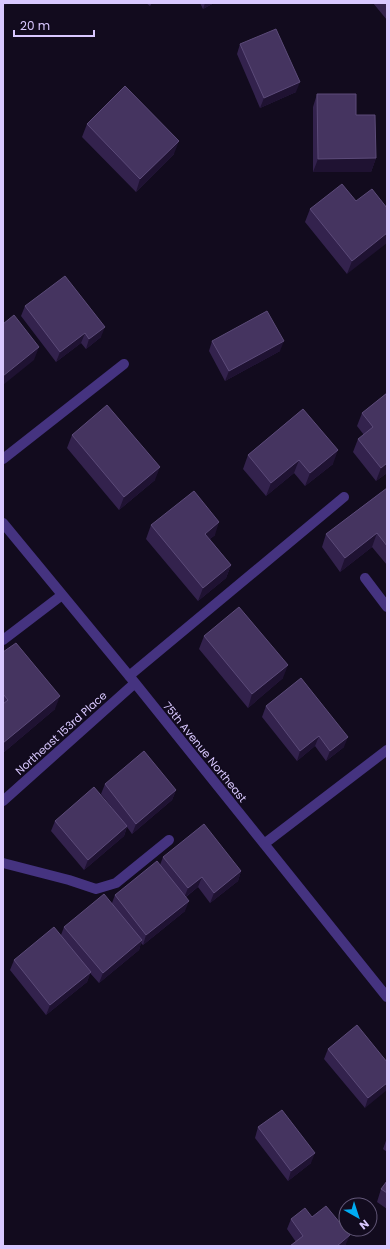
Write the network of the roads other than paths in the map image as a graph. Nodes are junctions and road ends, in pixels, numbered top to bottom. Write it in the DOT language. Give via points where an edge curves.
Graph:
graph roads {
  1 [pos="124,364"];
  2 [pos="3,459"];
  3 [pos="344,497"];
  4 [pos="3,523"];
  5 [pos="365,578"];
  6 [pos="62,595"];
  7 [pos="387,607"];
  8 [pos="3,640"];
  9 [pos="132,680"];
  10 [pos="387,750"];
  11 [pos="3,801"];
  12 [pos="169,840"];
  13 [pos="264,844"];
  14 [pos="3,863"];
  15 [pos="387,998"];
  1 -- 2 [label="street"];
  3 -- 9 [label="street, Northeast 153rd Place"];
  4 -- 6 [label="street, 75th Avenue Northeast"];
  5 -- 7 [label="street"];
  6 -- 8 [label="street"];
  6 -- 9 [label="street, 75th Avenue Northeast"];
  9 -- 11 [label="street, Northeast 153rd Place"];
  9 -- 13 [label="street, 75th Avenue Northeast"];
  10 -- 13 [label="street"];
  12 -- 14 [label="street" via="116,883 96,889"];
  13 -- 15 [label="street, 75th Avenue Northeast"];
}
